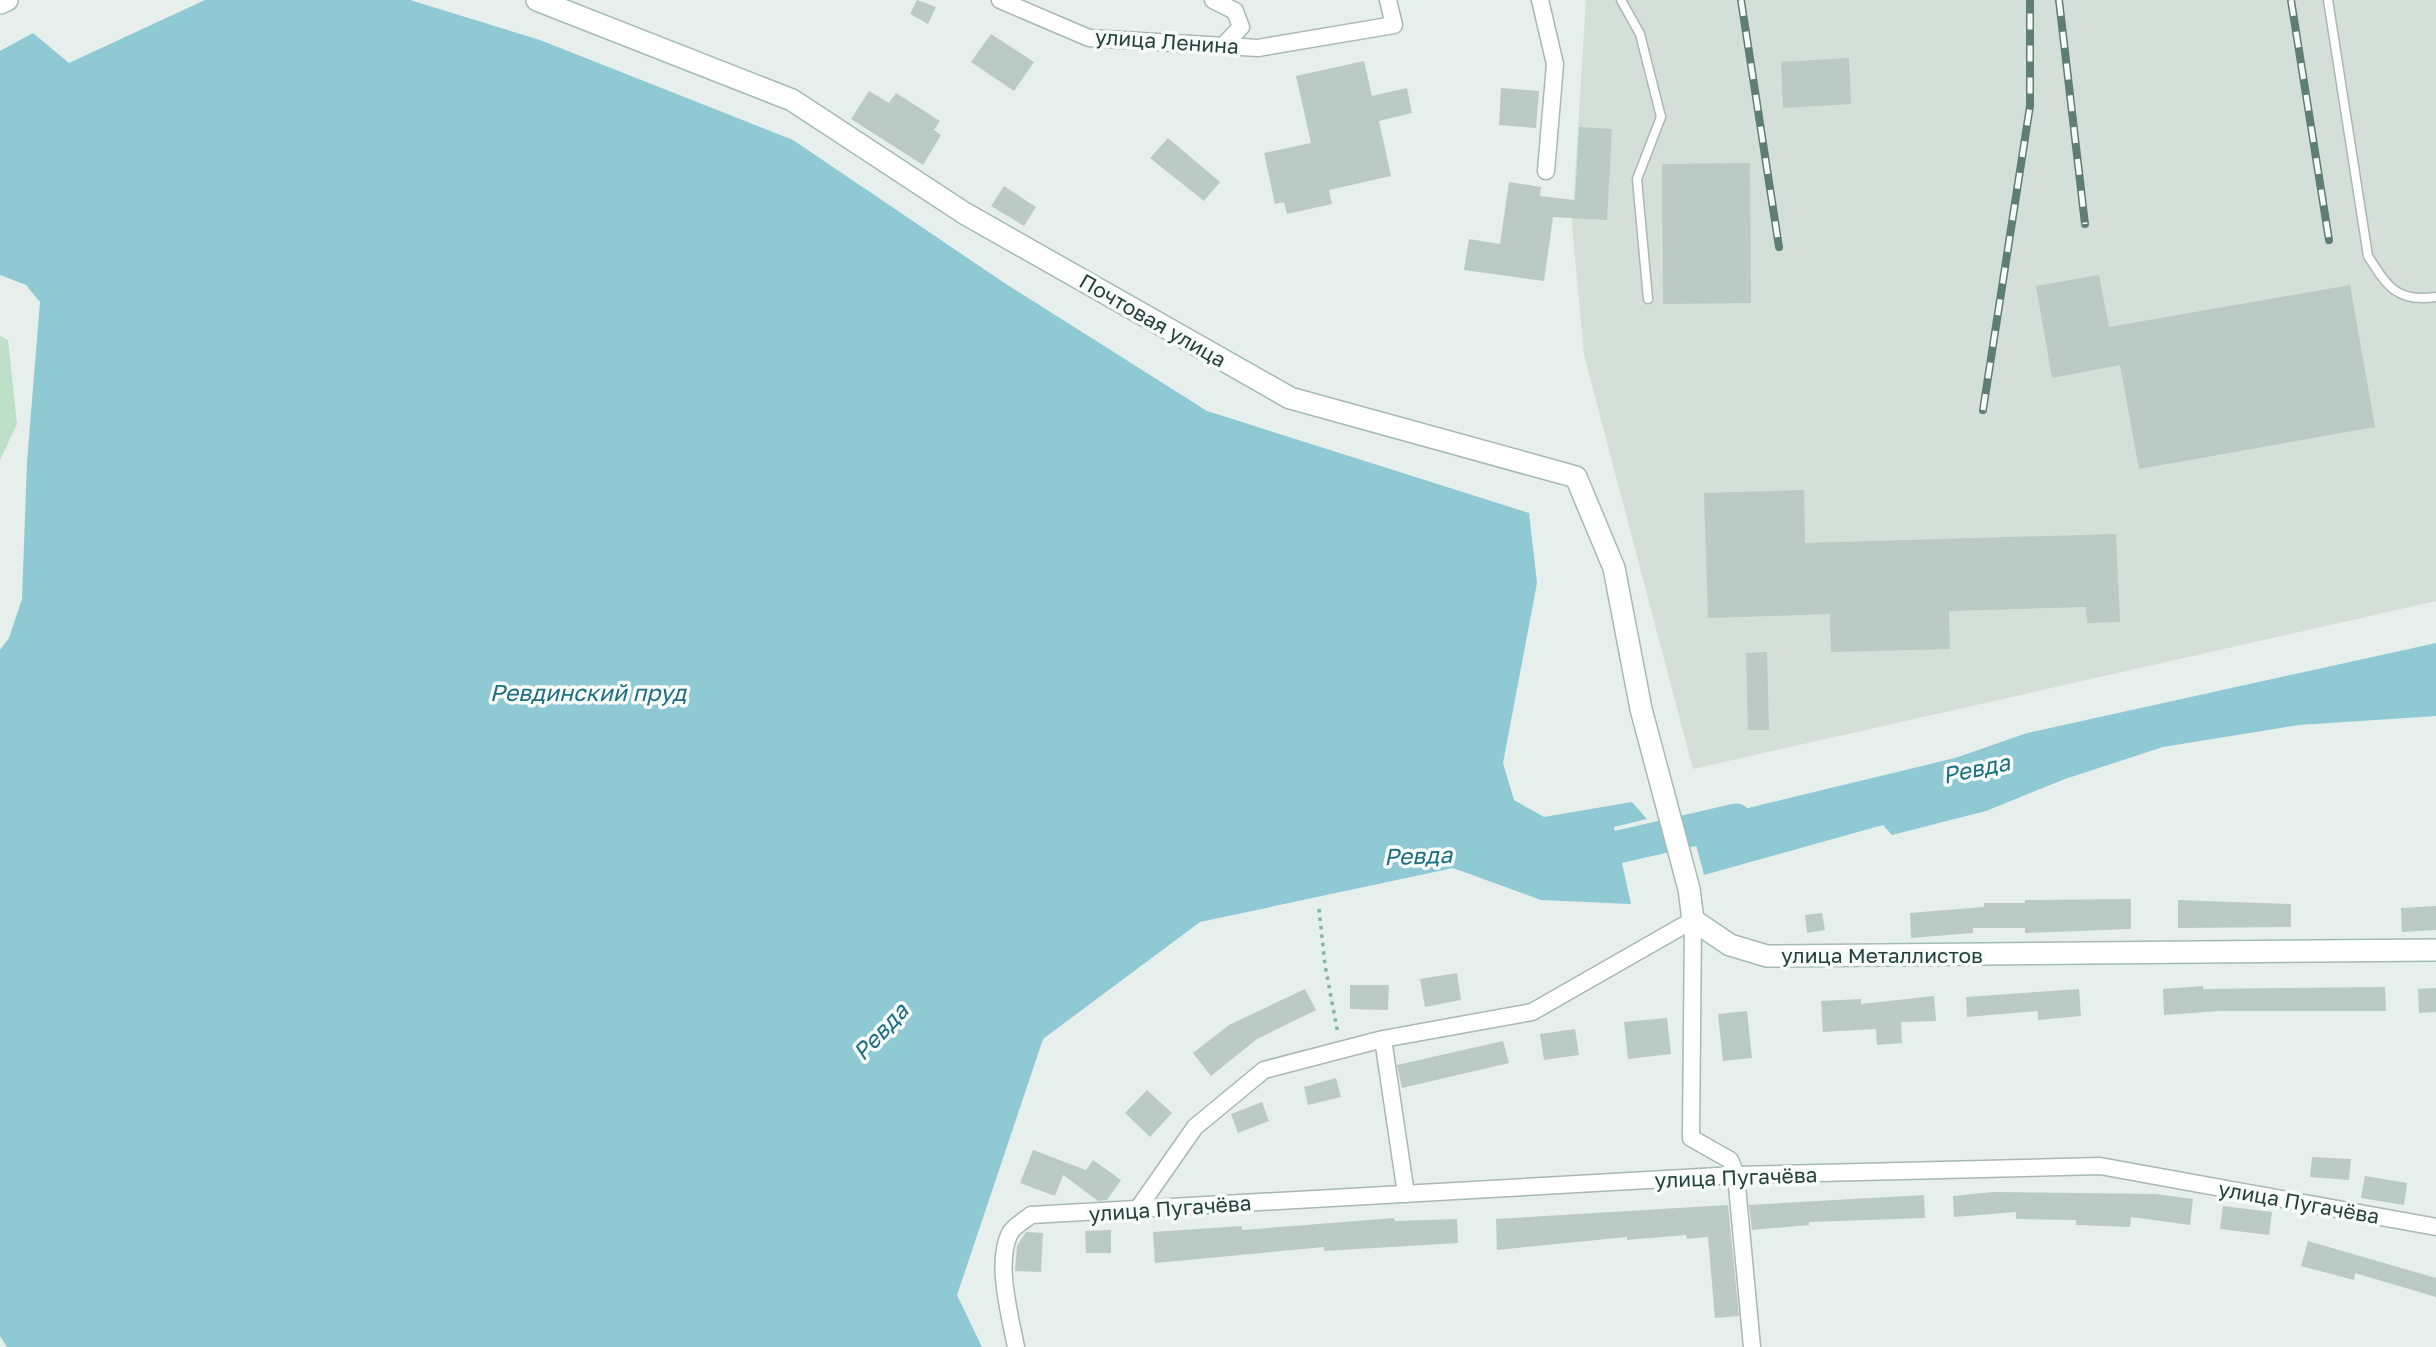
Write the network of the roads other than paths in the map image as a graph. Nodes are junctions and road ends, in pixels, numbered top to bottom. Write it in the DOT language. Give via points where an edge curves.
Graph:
graph roads {
  1 [pos="7,0"];
  2 [pos="537,0"];
  3 [pos="999,0"];
  4 [pos="1213,0"];
  5 [pos="1388,0"];
  6 [pos="1541,0"];
  7 [pos="1621,0"];
  8 [pos="2328,0"];
  9 [pos="0,4"];
  10 [pos="1223,46"];
  11 [pos="1546,171"];
  12 [pos="2436,297"];
  13 [pos="1648,299"];
  14 [pos="1693,920"];
  15 [pos="2433,949"];
  16 [pos="1383,1038"];
  17 [pos="1736,1175"];
  18 [pos="1406,1194"];
  19 [pos="1137,1210"];
  20 [pos="2436,1227"];
  21 [pos="1016,1347"];
  22 [pos="1752,1347"];
  1 -- 9 [label="street"];
  2 -- 14 [label="street, Почтовая улица" via="792,100 964,213 1290,398 1576,477 1614,568 1641,709"];
  3 -- 10 [label="street, улица Ленина" via="1089,38"];
  4 -- 10 [label="street" via="1235,10 1241,27"];
  5 -- 10 [label="street, улица Ленина" via="1394,25 1258,48"];
  6 -- 11 [label="street" via="1555,64"];
  7 -- 13 [label="lane" via="1640,34 1661,117 1637,179"];
  8 -- 12 [label="lane" via="2368,256 2388,289 2418,299"];
  14 -- 15 [label="street, улица Металлистов" via="1730,945 1768,956"];
  14 -- 16 [label="street" via="1532,1012"];
  14 -- 17 [label="street" via="1691,1138 1730,1160"];
  16 -- 18 [label="street"];
  16 -- 19 [label="street" via="1264,1070 1195,1127"];
  17 -- 18 [label="street, улица Пугачёва"];
  17 -- 20 [label="street, улица Пугачёва" via="2100,1166"];
  17 -- 22 [label="street"];
  18 -- 19 [label="street, улица Пугачёва"];
  19 -- 21 [label="street, улица Пугачёва" via="1031,1215 1011,1231 1005,1255 1006,1300"];
}
